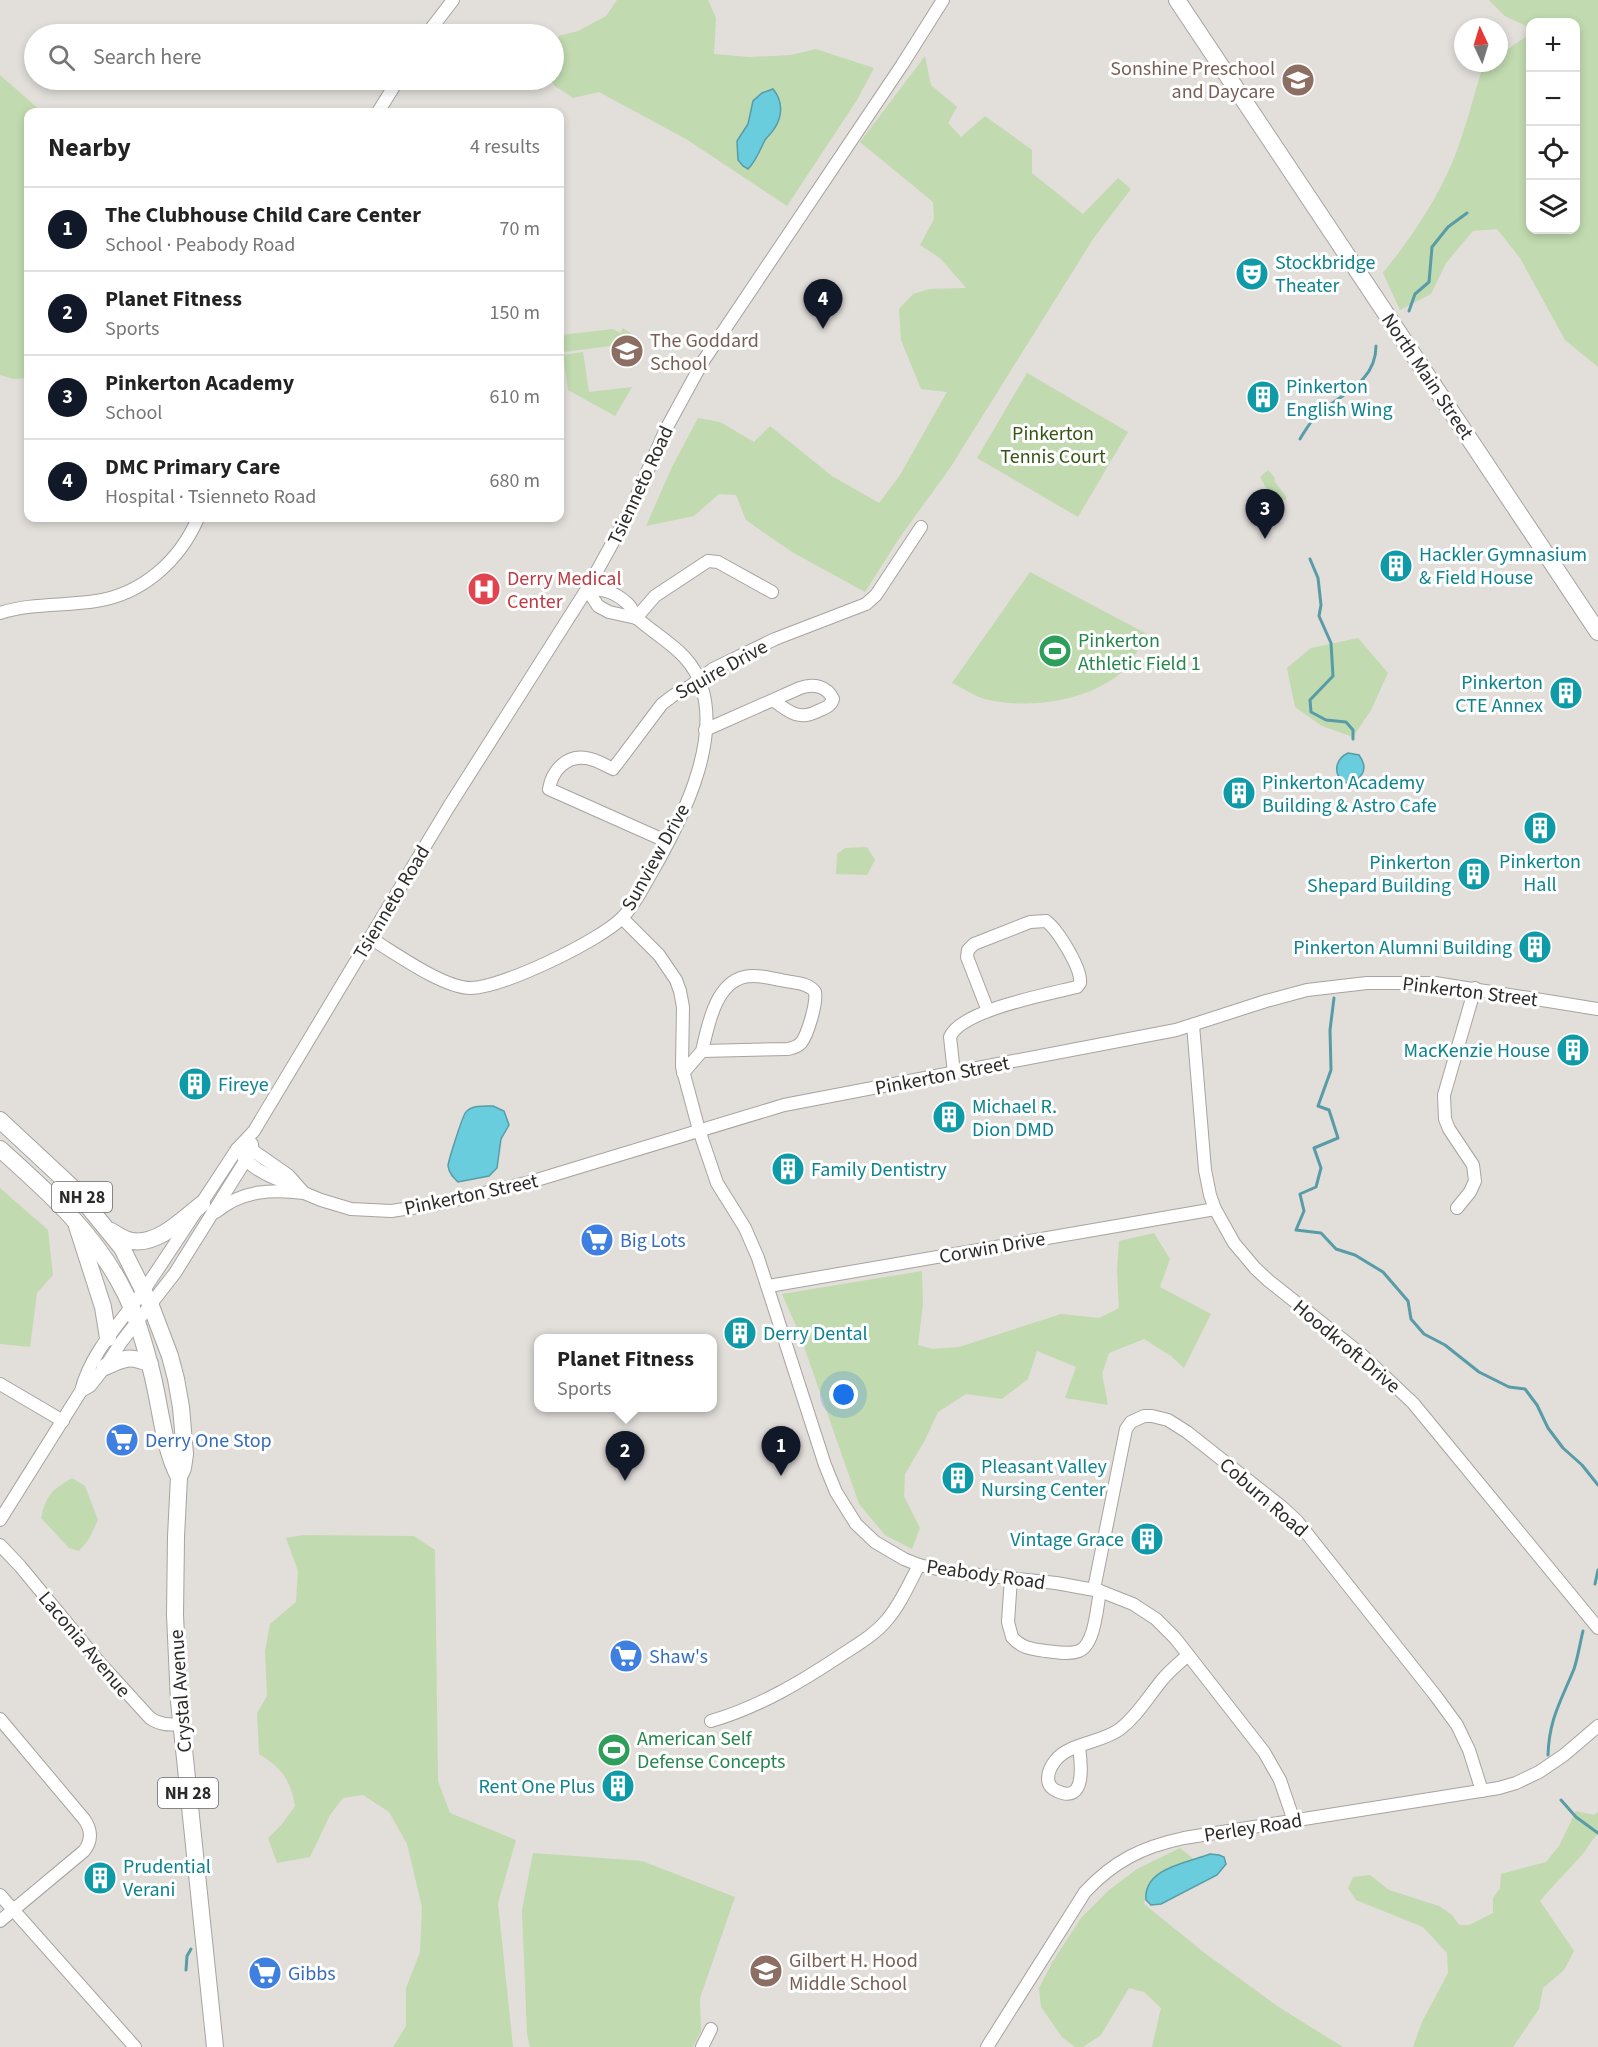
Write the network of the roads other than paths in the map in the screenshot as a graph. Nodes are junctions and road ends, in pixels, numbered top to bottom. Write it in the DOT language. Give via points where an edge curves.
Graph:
graph roads {
  1 [pos="453,0"];
  2 [pos="943,0"];
  3 [pos="1177,0"];
  4 [pos="435,24"];
  5 [pos="392,90"];
  6 [pos="380,108"];
  7 [pos="196,522"];
  8 [pos="921,527"];
  9 [pos="587,589"];
  10 [pos="772,592"];
  11 [pos="0,613"];
  12 [pos="636,618"];
  13 [pos="1598,632"];
  14 [pos="699,680"];
  15 [pos="773,699"];
  16 [pos="705,730"];
  17 [pos="668,842"];
  18 [pos="622,918"];
  19 [pos="370,938"];
  20 [pos="1475,988"];
  21 [pos="1598,1009"];
  22 [pos="988,1011"];
  23 [pos="1193,1025"];
  24 [pos="702,1051"];
  25 [pos="683,1073"];
  26 [pos="954,1073"];
  27 [pos="0,1120"];
  28 [pos="699,1130"];
  29 [pos="254,1131"];
  30 [pos="0,1149"];
  31 [pos="237,1149"];
  32 [pos="249,1155"];
  33 [pos="300,1189"];
  34 [pos="1457,1208"];
  35 [pos="1215,1209"];
  36 [pos="206,1210"];
  37 [pos="75,1220"];
  38 [pos="110,1231"];
  39 [pos="769,1286"];
  40 [pos="144,1290"];
  41 [pos="131,1306"];
  42 [pos="151,1306"];
  43 [pos="137,1323"];
  44 [pos="108,1338"];
  45 [pos="150,1364"];
  46 [pos="105,1367"];
  47 [pos="0,1384"];
  48 [pos="81,1392"];
  49 [pos="63,1421"];
  50 [pos="179,1478"];
  51 [pos="0,1520"];
  52 [pos="0,1545"];
  53 [pos="919,1565"];
  54 [pos="1011,1578"];
  55 [pos="1097,1590"];
  56 [pos="1598,1628"];
  57 [pos="1188,1655"];
  58 [pos="0,1719"];
  59 [pos="711,1721"];
  60 [pos="181,1724"];
  61 [pos="1598,1726"];
  62 [pos="1079,1747"];
  63 [pos="1482,1791"];
  64 [pos="1294,1821"];
  65 [pos="0,1895"];
  66 [pos="13,1910"];
  67 [pos="0,1921"];
  68 [pos="711,2030"];
  69 [pos="135,2047"];
  70 [pos="215,2047"];
  71 [pos="702,2047"];
  72 [pos="987,2047"];
  1 -- 4 [label="street"];
  2 -- 9 [label="street, Tsienneto Road" via="702,363"];
  3 -- 13 [label="main road, North Main Street"];
  5 -- 6 [label="street"];
  7 -- 11 [label="street" via="159,573 129,591 98,601"];
  8 -- 14 [label="street, Squire Drive" via="866,604 775,639 713,669"];
  9 -- 12 [label="street, Sunview Drive" via="598,606"];
  9 -- 12 [label="street, Sunview Drive" via="606,590 628,604"];
  9 -- 19 [label="street, Tsienneto Road" via="447,808"];
  10 -- 12 [label="street" via="718,562 708,561 655,596"];
  12 -- 14 [label="street, Sunview Drive" via="675,647"];
  14 -- 16 [label="street, Sunview Drive"];
  14 -- 17 [label="street, Squire Drive" via="662,704 613,769 588,758 572,760 555,772 549,789"];
  15 -- 16 [label="street"];
  16 -- 17 [label="street, Sunview Drive" via="698,771"];
  17 -- 18 [label="street, Sunview Drive" via="639,896"];
  18 -- 19 [label="street, Sunview Drive" via="555,959 471,988 431,975"];
  18 -- 25 [label="street, Peabody Road" via="659,955 676,980 682,1007"];
  19 -- 29 [label="street, Tsienneto Road"];
  20 -- 21 [label="street, Pinkerton Street"];
  20 -- 23 [label="street, Pinkerton Street" via="1413,982 1326,987"];
  20 -- 34 [label="street" via="1444,1095 1445,1119 1473,1165 1475,1181"];
  22 -- 22 [label="street" via="1080,983 1080,972 1046,921 1030,922 968,950 967,957"];
  22 -- 26 [label="street" via="951,1033"];
  23 -- 26 [label="street, Pinkerton Street"];
  23 -- 35 [label="street, Hoodkroft Drive" via="1205,1170"];
  24 -- 24 [label="street" via="717,1004 725,989 736,980 761,976 808,986 815,992 816,1002 805,1036 795,1047"];
  24 -- 25 [label="street"];
  25 -- 28 [label="street, Peabody Road"];
  26 -- 28 [label="street, Pinkerton Street" via="784,1105"];
  27 -- 38 [label="main road, NH 28" via="67,1182"];
  28 -- 33 [label="street, Pinkerton Street" via="530,1182 421,1207 366,1212 333,1205"];
  28 -- 39 [label="street, Peabody Road" via="717,1183 745,1228"];
  29 -- 31 [label="street, Tsienneto Road"];
  29 -- 32 [label="street, Tsienneto Road"];
  30 -- 37 [label="main road, NH 28"];
  31 -- 32 [label="street, Pinkerton Street"];
  31 -- 36 [label="street, Tsienneto Road"];
  32 -- 33 [label="street, Pinkerton Street" via="272,1178"];
  32 -- 36 [label="street, Tsienneto Road"];
  33 -- 36 [label="street" via="245,1195"];
  35 -- 39 [label="street, Corwin Drive"];
  35 -- 56 [label="street, Hoodkroft Drive" via="1234,1243 1255,1268 1413,1403"];
  36 -- 38 [label="main road" via="153,1238 132,1241"];
  36 -- 40 [label="street, Tsienneto Road"];
  36 -- 42 [label="street, Tsienneto Road" via="175,1273"];
  37 -- 41 [label="main road, NH 28" via="92,1240"];
  37 -- 44 [label="main road" via="103,1307"];
  38 -- 40 [label="main road, NH 28"];
  39 -- 53 [label="street, Peabody Road" via="825,1465 841,1500 868,1537"];
  40 -- 41 [label="street, Tsienneto Road"];
  40 -- 42 [label="main road, Crystal Avenue / NH 28"];
  41 -- 43 [label="main road, Crystal Avenue / NH 28"];
  41 -- 44 [label="street, Tsienneto Road"];
  42 -- 43 [label="street, Tsienneto Road"];
  42 -- 50 [label="main road, Crystal Avenue / NH 28" via="170,1356 180,1401 185,1454"];
  43 -- 45 [label="main road, Crystal Avenue / NH 28"];
  43 -- 46 [label="street, Tsienneto Road"];
  44 -- 48 [label="street, Tsienneto Road" via="89,1369"];
  45 -- 46 [label="main road" via="128,1358"];
  45 -- 50 [label="main road, Crystal Avenue / NH 28" via="170,1457"];
  46 -- 48 [label="street, Tsienneto Road"];
  47 -- 49 [label="street"];
  48 -- 49 [label="street"];
  49 -- 51 [label="street"];
  50 -- 60 [label="main road, Crystal Avenue / NH 28" via="175,1615"];
  52 -- 60 [label="street, Laconia Avenue" via="150,1718 164,1725"];
  53 -- 54 [label="street, Peabody Road"];
  53 -- 59 [label="street" via="894,1611 869,1636 774,1695"];
  54 -- 55 [label="street, Peabody Road"];
  54 -- 55 [label="street, Coburn Road" via="1008,1622 1012,1637 1028,1648 1059,1653 1079,1652 1090,1642"];
  55 -- 57 [label="street, Peabody Road" via="1133,1604 1156,1619"];
  55 -- 63 [label="street, Coburn Road" via="1126,1429 1144,1416 1168,1420 1282,1507 1312,1538 1457,1725"];
  57 -- 62 [label="street" via="1121,1729"];
  57 -- 64 [label="street, Peabody Road" via="1264,1752 1280,1780"];
  58 -- 66 [label="street" via="90,1830 84,1851"];
  60 -- 70 [label="main road, Crystal Avenue / NH 28"];
  61 -- 63 [label="street, Perley Road" via="1539,1772 1516,1783"];
  63 -- 64 [label="street, Perley Road"];
  64 -- 72 [label="street, Perley Road" via="1166,1842 1129,1856 1101,1875 1074,1909"];
  65 -- 66 [label="street"];
  66 -- 67 [label="street"];
  66 -- 69 [label="street"];
  68 -- 71 [label="street"];
}
